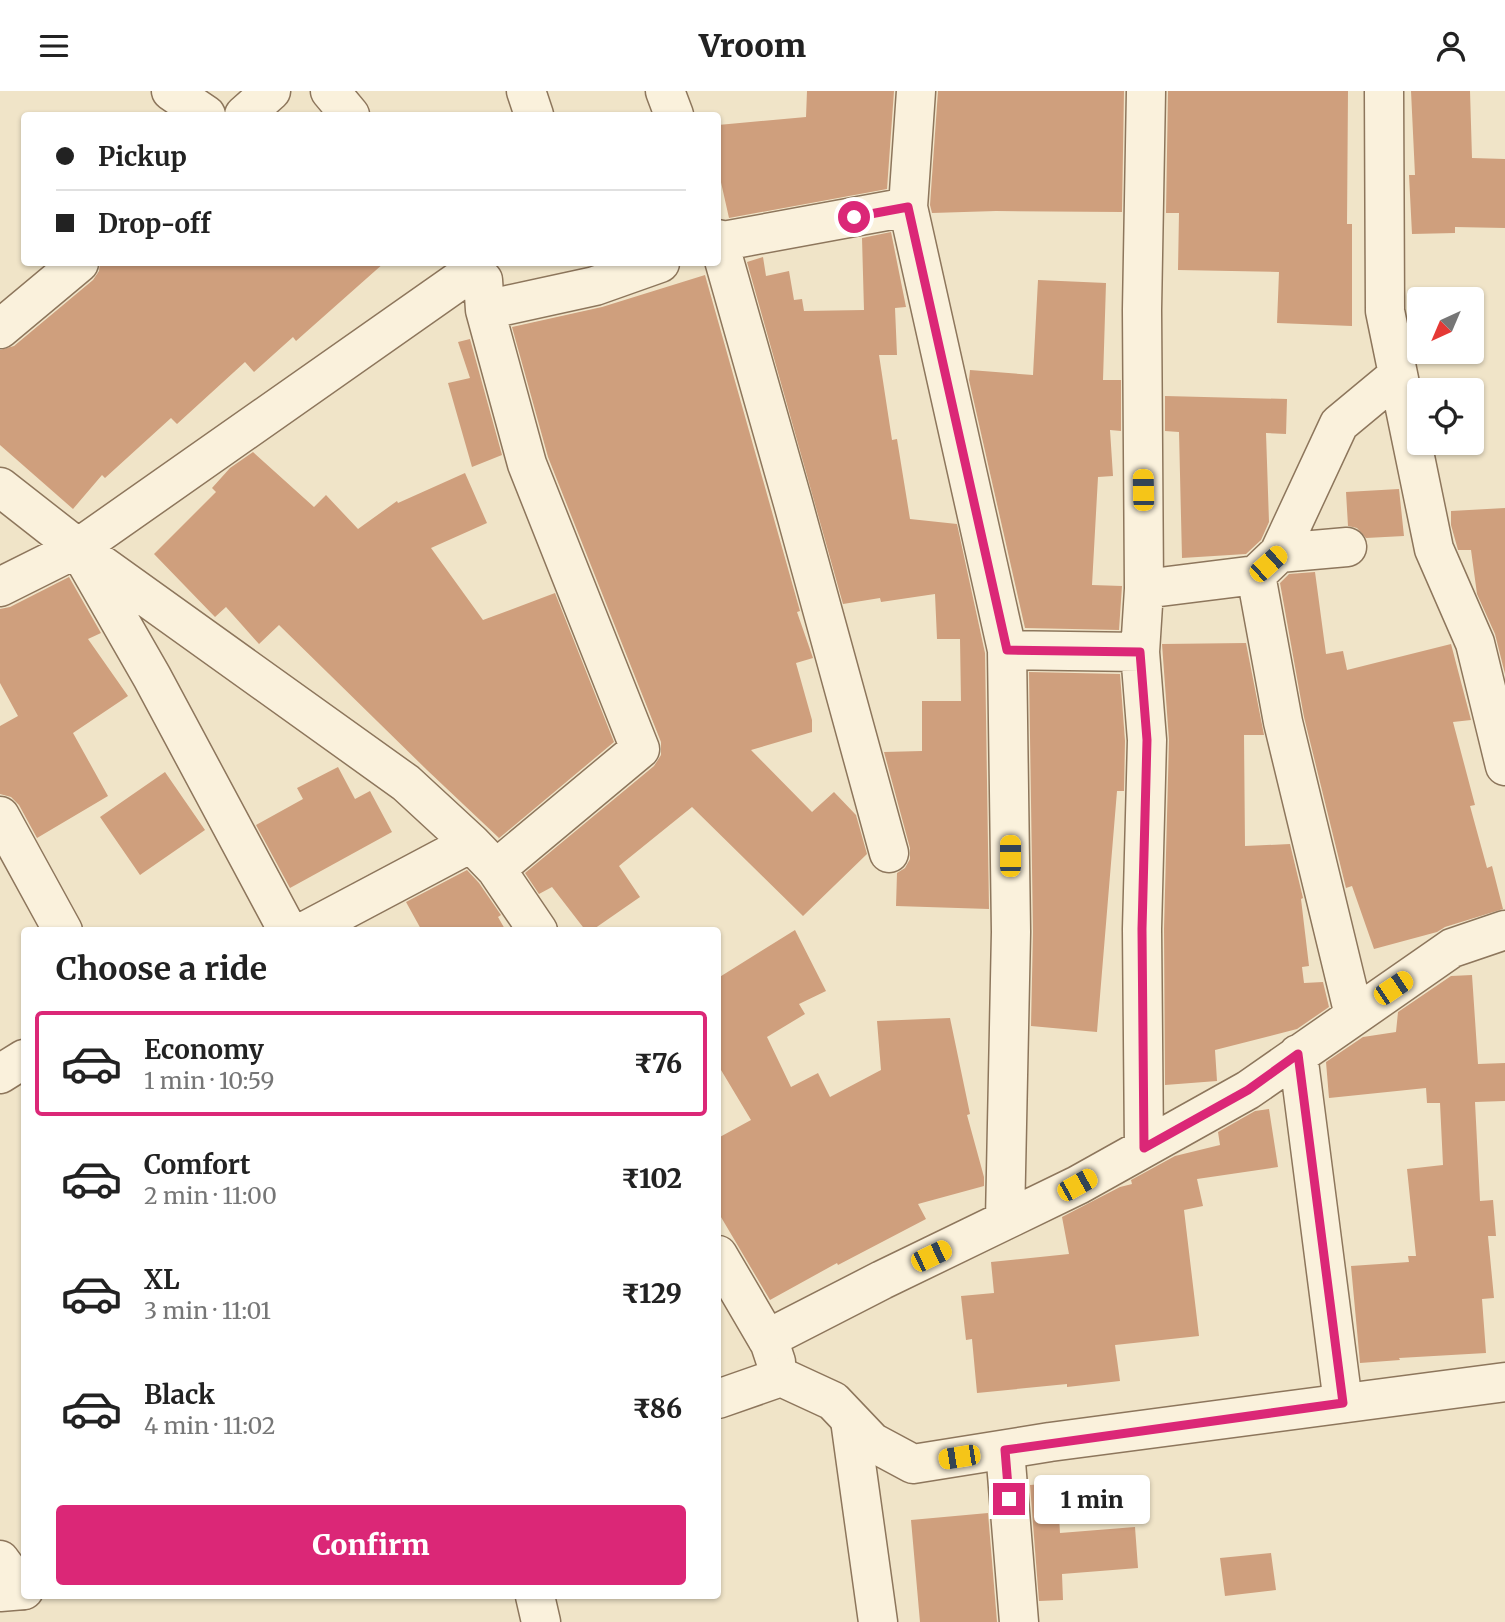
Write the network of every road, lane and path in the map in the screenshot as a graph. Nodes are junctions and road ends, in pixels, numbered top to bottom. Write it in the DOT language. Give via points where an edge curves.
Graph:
graph roads {
  1 [pos="171,91"];
  2 [pos="271,91"];
  3 [pos="330,91"];
  4 [pos="526,91"];
  5 [pos="665,91"];
  6 [pos="916,91"];
  7 [pos="1146,91"];
  8 [pos="1384,91"];
  9 [pos="202,112"];
  10 [pos="247,112"];
  11 [pos="348,112"];
  12 [pos="533,112"];
  13 [pos="673,112"];
  14 [pos="908,207"];
  15 [pos="721,240"];
  16 [pos="721,251"];
  17 [pos="75,266"];
  18 [pos="471,266"];
  19 [pos="641,266"];
  20 [pos="591,274"];
  21 [pos="485,310"];
  22 [pos="0,329"];
  23 [pos="1398,375"];
  24 [pos="0,487"];
  25 [pos="1347,547"];
  26 [pos="78,548"];
  27 [pos="1268,564"];
  28 [pos="0,587"];
  29 [pos="1144,589"];
  30 [pos="1007,650"];
  31 [pos="1140,652"];
  32 [pos="1505,766"];
  33 [pos="0,816"];
  34 [pos="889,853"];
  35 [pos="483,856"];
  36 [pos="61,927"];
  37 [pos="286,927"];
  38 [pos="315,927"];
  39 [pos="535,927"];
  40 [pos="1505,931"];
  41 [pos="1354,1015"];
  42 [pos="1298,1054"];
  43 [pos="21,1061"];
  44 [pos="0,1073"];
  45 [pos="1144,1148"];
  46 [pos="1006,1220"];
  47 [pos="721,1260"];
  48 [pos="767,1339"];
  49 [pos="781,1377"];
  50 [pos="1505,1382"];
  51 [pos="721,1398"];
  52 [pos="1343,1403"];
  53 [pos="850,1420"];
  54 [pos="1005,1450"];
  55 [pos="536,1599"];
  56 [pos="541,1622"];
  57 [pos="878,1622"];
  58 [pos="1019,1622"];
  1 -- 9 [label="street"];
  2 -- 10 [label="street"];
  3 -- 11 [label="street"];
  4 -- 12 [label="street"];
  5 -- 13 [label="street"];
  6 -- 14 [label="street"];
  7 -- 29 [label="street"];
  8 -- 23 [label="street" via="1385,311"];
  14 -- 15 [label="street"];
  14 -- 30 [label="street"];
  16 -- 34 [label="street"];
  17 -- 22 [label="street"];
  18 -- 21 [label="street" via="483,280"];
  18 -- 26 [label="street"];
  19 -- 20 [label="street"];
  20 -- 21 [label="street"];
  21 -- 35 [label="street" via="527,464 640,749"];
  23 -- 27 [label="street" via="1339,423"];
  23 -- 32 [label="street" via="1434,549 1475,643"];
  24 -- 26 [label="street"];
  25 -- 27 [label="street"];
  26 -- 28 [label="street"];
  26 -- 35 [label="street" via="406,783"];
  26 -- 37 [label="street"];
  27 -- 29 [label="street"];
  27 -- 41 [label="street" via="1283,722"];
  29 -- 31 [label="street"];
  30 -- 31 [label="street"];
  30 -- 46 [label="street" via="1011,932"];
  31 -- 45 [label="street" via="1147,740 1142,929"];
  33 -- 36 [label="street"];
  35 -- 38 [label="street"];
  35 -- 39 [label="street"];
  40 -- 41 [label="street" via="1452,948"];
  41 -- 42 [label="street"];
  42 -- 45 [label="street" via="1248,1090"];
  42 -- 52 [label="street"];
  43 -- 44 [label="street"];
  45 -- 46 [label="street"];
  46 -- 48 [label="street"];
  47 -- 48 [label="street"];
  48 -- 49 [label="street"];
  49 -- 51 [label="street"];
  49 -- 53 [label="street" via="834,1401"];
  50 -- 52 [label="street"];
  52 -- 54 [label="street"];
  53 -- 54 [label="street" via="872,1442 912,1464"];
  53 -- 57 [label="street"];
  54 -- 58 [label="street"];
  55 -- 56 [label="street"];
}
